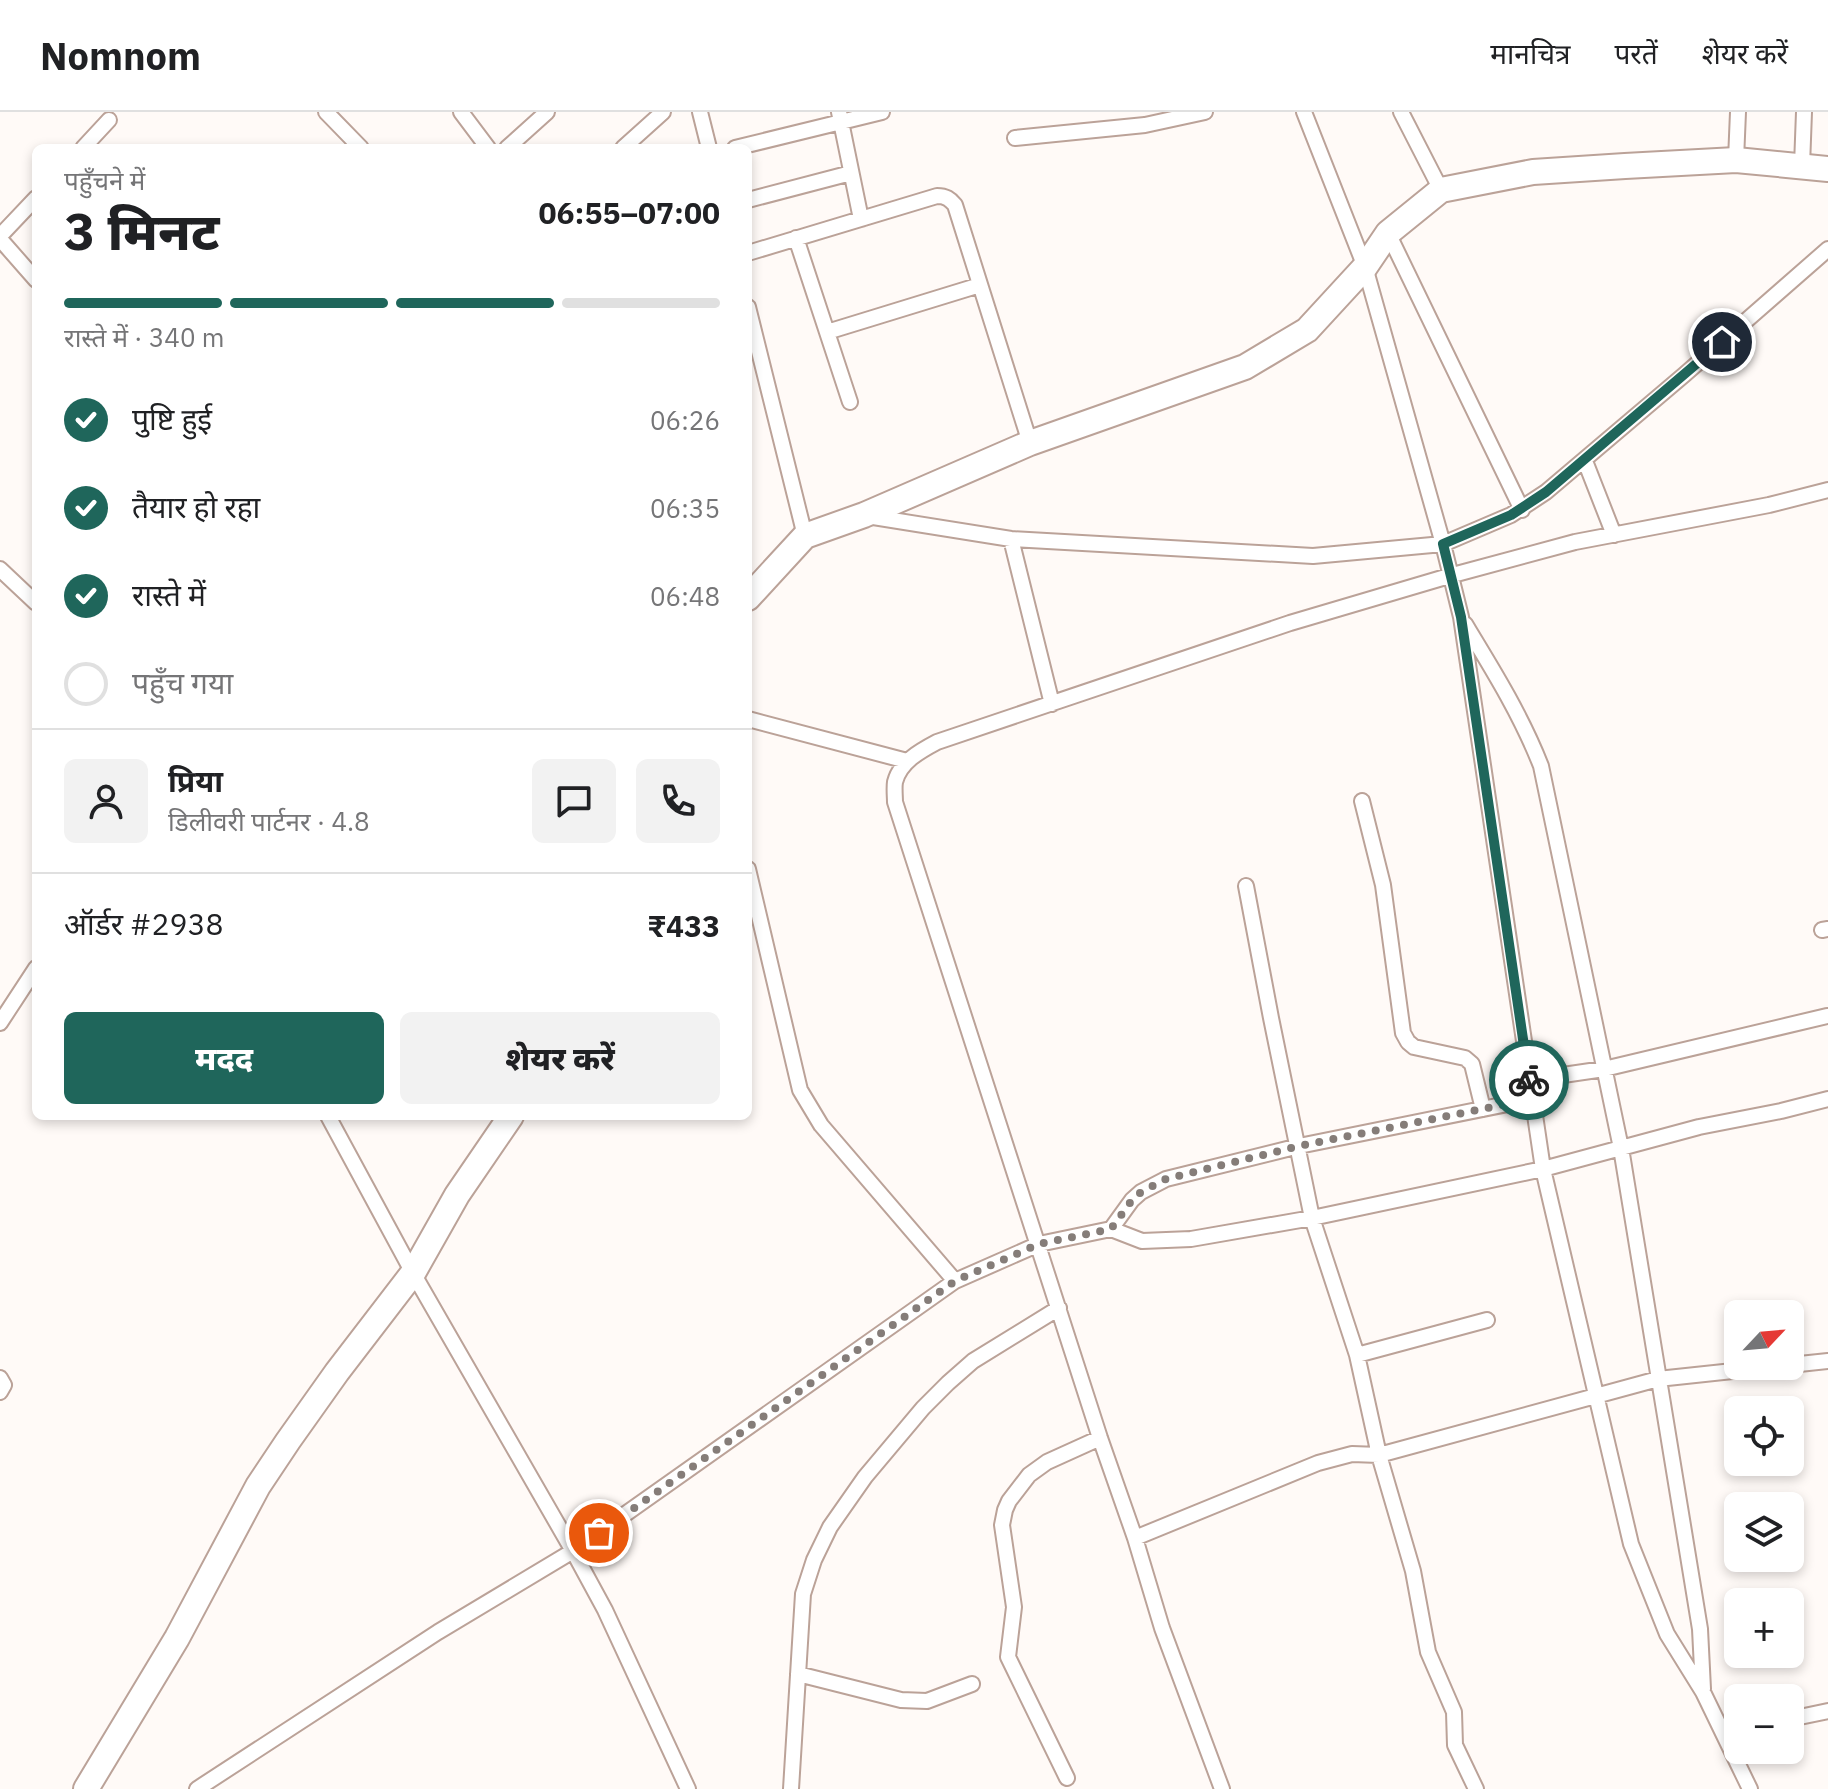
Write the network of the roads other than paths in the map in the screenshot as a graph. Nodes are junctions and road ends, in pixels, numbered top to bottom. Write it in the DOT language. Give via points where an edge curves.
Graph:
graph roads {
  1 [pos="326,112"];
  2 [pos="461,112"];
  3 [pos="547,112"];
  4 [pos="663,112"];
  5 [pos="700,112"];
  6 [pos="882,112"];
  7 [pos="1205,112"];
  8 [pos="1304,112"];
  9 [pos="1401,112"];
  10 [pos="1738,112"];
  11 [pos="1804,112"];
  12 [pos="840,117"];
  13 [pos="109,120"];
  14 [pos="1015,138"];
  15 [pos="87,144"];
  16 [pos="357,144"];
  17 [pos="485,144"];
  18 [pos="511,144"];
  19 [pos="627,144"];
  20 [pos="708,144"];
  21 [pos="749,144"];
  22 [pos="1736,160"];
  23 [pos="1802,166"];
  24 [pos="1828,169"];
  25 [pos="851,173"];
  26 [pos="1441,190"];
  27 [pos="752,199"];
  28 [pos="32,202"];
  29 [pos="861,219"];
  30 [pos="1388,233"];
  31 [pos="0,238"];
  32 [pos="796,238"];
  33 [pos="1828,249"];
  34 [pos="752,252"];
  35 [pos="1365,267"];
  36 [pos="32,275"];
  37 [pos="980,285"];
  38 [pos="752,323"];
  39 [pos="827,332"];
  40 [pos="850,402"];
  41 [pos="1030,443"];
  42 [pos="1585,461"];
  43 [pos="1828,490"];
  44 [pos="1522,510"];
  45 [pos="864,515"];
  46 [pos="1614,535"];
  47 [pos="805,536"];
  48 [pos="1011,539"];
  49 [pos="1443,544"];
  50 [pos="0,570"];
  51 [pos="1449,576"];
  52 [pos="752,594"];
  53 [pos="32,599"];
  54 [pos="1461,617"];
  55 [pos="1052,704"];
  56 [pos="752,720"];
  57 [pos="907,761"];
  58 [pos="1362,801"];
  59 [pos="752,886"];
  60 [pos="1246,886"];
  61 [pos="32,974"];
  62 [pos="1827,1016"];
  63 [pos="0,1023"];
  64 [pos="1604,1069"];
  65 [pos="1529,1080"];
  66 [pos="1532,1099"];
  67 [pos="1828,1099"];
  68 [pos="1483,1109"];
  69 [pos="330,1120"];
  70 [pos="508,1120"];
  71 [pos="1299,1146"];
  72 [pos="1621,1148"];
  73 [pos="1543,1169"];
  74 [pos="1312,1218"];
  75 [pos="1111,1229"];
  76 [pos="1039,1244"];
  77 [pos="413,1273"];
  78 [pos="955,1281"];
  79 [pos="1059,1308"];
  80 [pos="1487,1320"];
  81 [pos="1357,1355"];
  82 [pos="1828,1361"];
  83 [pos="1804,1364"];
  84 [pos="1724,1372"];
  85 [pos="0,1378"];
  86 [pos="1658,1379"];
  87 [pos="0,1392"];
  88 [pos="1596,1395"];
  89 [pos="1100,1438"];
  90 [pos="1379,1455"];
  91 [pos="1135,1538"];
  92 [pos="573,1551"];
  93 [pos="798,1674"];
  94 [pos="972,1684"];
  95 [pos="1703,1692"];
  96 [pos="1828,1711"];
  97 [pos="1804,1716"];
  98 [pos="1722,1732"];
  99 [pos="1067,1778"];
  100 [pos="86,1789"];
  101 [pos="197,1789"];
  102 [pos="688,1789"];
  103 [pos="791,1789"];
  104 [pos="1222,1789"];
  105 [pos="1476,1789"];
  106 [pos="1750,1789"];
  1 -- 16 [label="street"];
  2 -- 17 [label="street"];
  3 -- 18 [label="street"];
  4 -- 19 [label="street"];
  5 -- 20 [label="street"];
  6 -- 12 [label="street"];
  7 -- 14 [label="street" via="1160,123"];
  8 -- 35 [label="street"];
  9 -- 26 [label="street"];
  10 -- 22 [label="street"];
  11 -- 23 [label="street"];
  12 -- 21 [label="street"];
  12 -- 25 [label="street"];
  13 -- 15 [label="street"];
  22 -- 23 [label="main road"];
  22 -- 26 [label="main road" via="1533,172"];
  23 -- 24 [label="main road"];
  25 -- 27 [label="street"];
  25 -- 29 [label="street"];
  26 -- 30 [label="main road"];
  28 -- 31 [label="street"];
  29 -- 32 [label="street"];
  29 -- 37 [label="street" via="944,196 955,205"];
  30 -- 35 [label="main road"];
  30 -- 44 [label="street"];
  31 -- 36 [label="street"];
  32 -- 34 [label="street"];
  32 -- 39 [label="street"];
  33 -- 42 [label="street"];
  35 -- 41 [label="main road" via="1307,330 1245,367"];
  35 -- 49 [label="street"];
  37 -- 39 [label="street"];
  37 -- 41 [label="street"];
  38 -- 47 [label="street"];
  39 -- 40 [label="street"];
  41 -- 45 [label="main road"];
  42 -- 44 [label="street"];
  42 -- 46 [label="street"];
  43 -- 46 [label="street"];
  44 -- 49 [label="street"];
  45 -- 47 [label="main road"];
  45 -- 48 [label="street"];
  46 -- 51 [label="street"];
  47 -- 52 [label="main road"];
  48 -- 49 [label="street" via="1313,556"];
  48 -- 55 [label="street"];
  49 -- 51 [label="street"];
  50 -- 53 [label="street"];
  51 -- 54 [label="street"];
  51 -- 55 [label="street" via="1290,623"];
  54 -- 64 [label="street" via="1512,701 1541,766"];
  54 -- 65 [label="street"];
  55 -- 57 [label="street" via="937,742"];
  56 -- 57 [label="street"];
  57 -- 76 [label="street" via="895,782 895,802"];
  58 -- 68 [label="street" via="1383,885 1403,1033 1414,1047 1470,1061"];
  59 -- 78 [label="street" via="800,1090 821,1125"];
  60 -- 71 [label="street"];
  61 -- 63 [label="street"];
  62 -- 64 [label="street"];
  64 -- 65 [label="street"];
  64 -- 72 [label="street"];
  65 -- 66 [label="street"];
  66 -- 68 [label="street"];
  66 -- 73 [label="street"];
  67 -- 72 [label="street"];
  68 -- 71 [label="street"];
  69 -- 77 [label="street"];
  70 -- 77 [label="main road"];
  71 -- 74 [label="street"];
  71 -- 75 [label="street" via="1166,1179 1132,1200"];
  72 -- 73 [label="street"];
  72 -- 86 [label="street"];
  73 -- 74 [label="street"];
  73 -- 88 [label="street"];
  74 -- 75 [label="street" via="1191,1239 1142,1241"];
  74 -- 81 [label="street"];
  75 -- 76 [label="street"];
  76 -- 78 [label="street"];
  76 -- 79 [label="street"];
  77 -- 92 [label="street"];
  77 -- 100 [label="main road" via="258,1486 177,1638"];
  78 -- 92 [label="street"];
  79 -- 89 [label="street"];
  79 -- 93 [label="street" via="973,1361 923,1408 865,1477 814,1560 803,1594"];
  80 -- 81 [label="street"];
  81 -- 90 [label="street"];
  82 -- 83 [label="street"];
  84 -- 86 [label="street"];
  85 -- 87 [label="street"];
  86 -- 88 [label="street"];
  86 -- 95 [label="street" via="1700,1629"];
  88 -- 90 [label="street"];
  88 -- 95 [label="street" via="1631,1544 1667,1634"];
  89 -- 91 [label="street"];
  89 -- 99 [label="street" via="1029,1475 1013,1493 1002,1525 1014,1607 1008,1657"];
  90 -- 91 [label="street" via="1352,1454 1318,1463"];
  90 -- 105 [label="street" via="1413,1571 1428,1652 1454,1712 1455,1745"];
  91 -- 104 [label="street"];
  92 -- 101 [label="street"];
  92 -- 102 [label="street"];
  93 -- 94 [label="street" via="901,1700 927,1701"];
  93 -- 103 [label="street"];
  95 -- 98 [label="street"];
  96 -- 97 [label="street"];
  98 -- 106 [label="street"];
}
